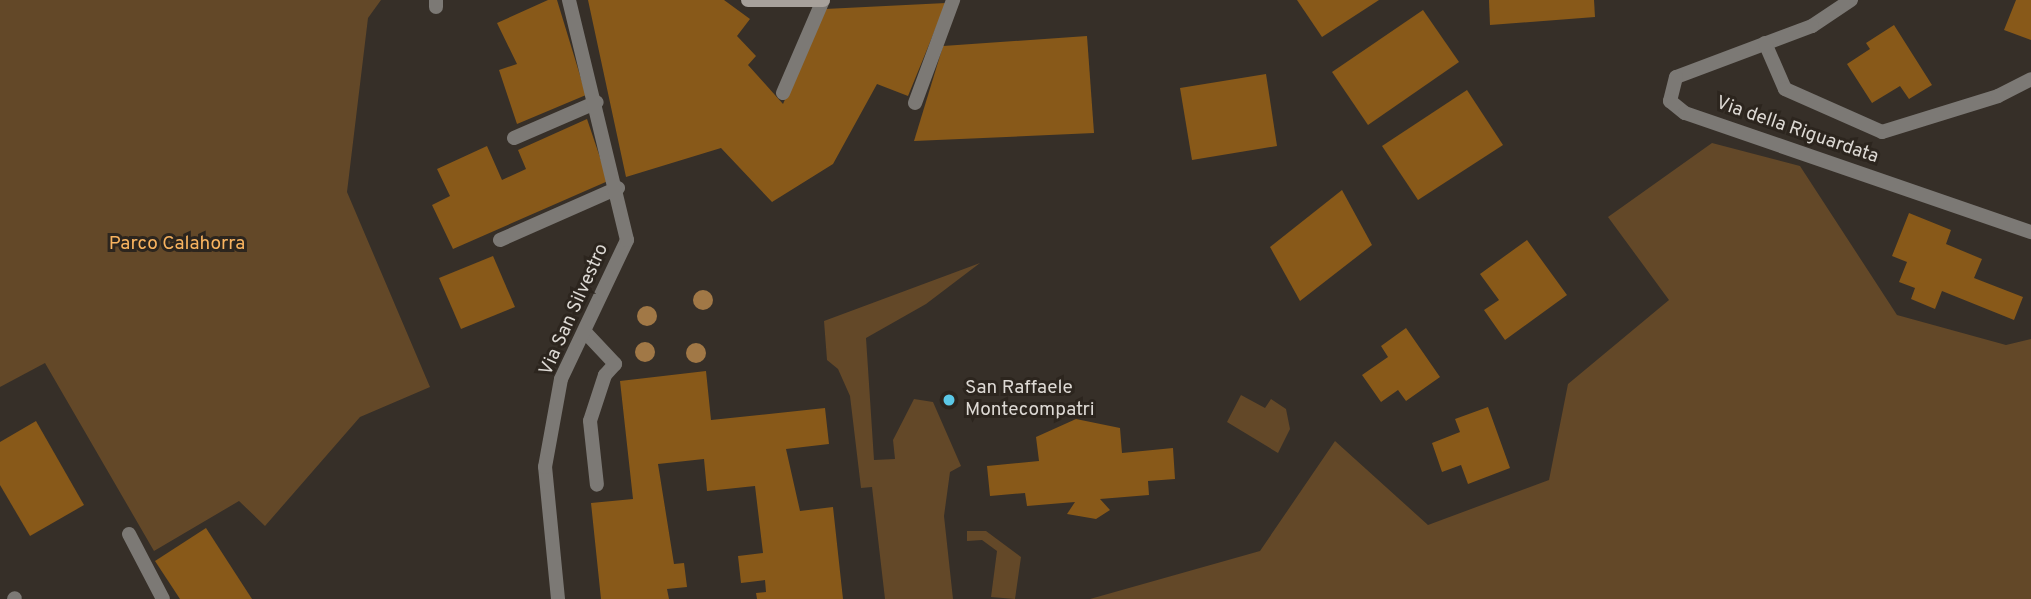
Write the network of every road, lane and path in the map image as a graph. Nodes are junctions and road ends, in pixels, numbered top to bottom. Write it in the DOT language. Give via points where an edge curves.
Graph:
graph roads {
  1 [pos="569,0"];
  2 [pos="748,0"];
  3 [pos="823,0"];
  4 [pos="953,0"];
  5 [pos="1851,0"];
  6 [pos="1765,43"];
  7 [pos="2031,79"];
  8 [pos="783,93"];
  9 [pos="597,102"];
  10 [pos="915,103"];
  11 [pos="514,138"];
  12 [pos="618,188"];
  13 [pos="2031,232"];
  14 [pos="500,240"];
  15 [pos="585,332"];
  16 [pos="597,485"];
  17 [pos="129,534"];
  18 [pos="163,599"];
  19 [pos="558,599"];
  1 -- 9 [label="street, Via San Silvestro"];
  2 -- 3 [label="street"];
  3 -- 8 [label="street"];
  4 -- 10 [label="street"];
  5 -- 6 [label="street, Via della Riguardata" via="1812,26"];
  6 -- 7 [label="street, Via della Riguardata" via="1785,89 1882,132 1998,96"];
  6 -- 13 [label="street, Via della Riguardata" via="1676,76 1670,101 1685,113"];
  9 -- 11 [label="street"];
  9 -- 12 [label="street, Via San Silvestro"];
  12 -- 14 [label="street"];
  12 -- 15 [label="street, Via San Silvestro" via="627,240"];
  15 -- 16 [label="street" via="615,364 605,375 590,421"];
  15 -- 19 [label="street, Via San Silvestro" via="561,379 545,467"];
  17 -- 18 [label="street"];
}
